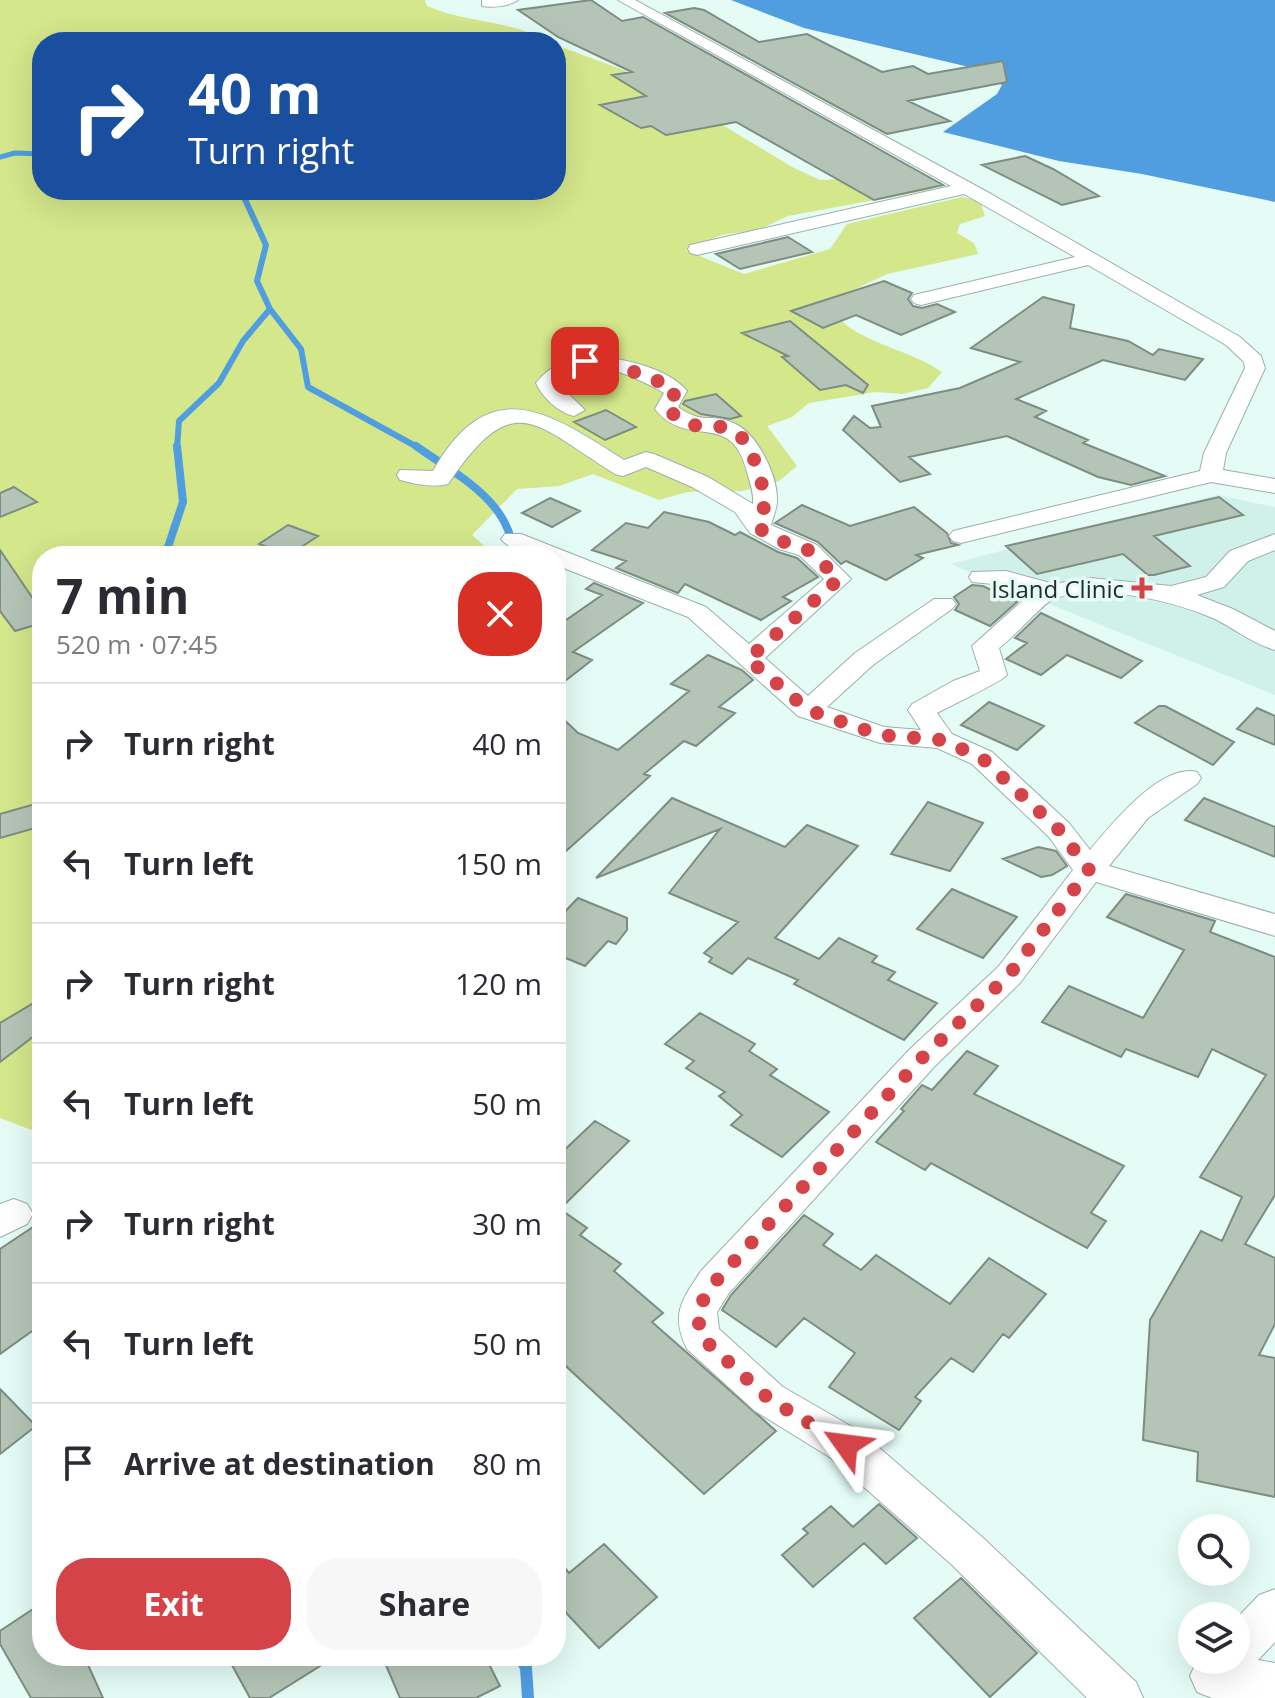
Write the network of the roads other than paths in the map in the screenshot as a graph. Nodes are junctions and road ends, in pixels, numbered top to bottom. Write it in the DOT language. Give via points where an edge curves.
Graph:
graph roads {
  1 [pos="511,0"];
  2 [pos="625,0"];
  3 [pos="487,3"];
  4 [pos="966,188"];
  5 [pos="697,249"];
  6 [pos="1092,259"];
  7 [pos="921,299"];
  8 [pos="574,410"];
  9 [pos="408,475"];
  10 [pos="1211,475"];
  11 [pos="1275,486"];
  12 [pos="758,528"];
  13 [pos="961,536"];
  14 [pos="513,539"];
  15 [pos="1275,541"];
  16 [pos="531,546"];
  17 [pos="566,560"];
  18 [pos="981,577"];
  19 [pos="1172,594"];
  20 [pos="1038,599"];
  21 [pos="943,604"];
  22 [pos="1275,642"];
  23 [pos="748,659"];
  24 [pos="808,710"];
  25 [pos="942,740"];
  26 [pos="1187,778"];
  27 [pos="1089,870"];
  28 [pos="1275,925"];
  29 [pos="1275,1610"];
  30 [pos="1250,1637"];
  31 [pos="1229,1674"];
  32 [pos="1275,1686"];
  33 [pos="1120,1698"];
  1 -- 3 [label="street"];
  2 -- 4 [label="street"];
  4 -- 5 [label="street"];
  4 -- 6 [label="street"];
  6 -- 7 [label="street"];
  6 -- 10 [label="street" via="1222,334 1254,360"];
  8 -- 12 [label="street" via="547,383 585,361 634,370 676,391 666,409 689,425 726,427 745,440 766,500"];
  9 -- 12 [label="street" via="440,479 449,459 476,433 505,416 534,416 623,469 646,459 700,482 744,507"];
  10 -- 11 [label="street"];
  10 -- 13 [label="street"];
  12 -- 23 [label="street" via="808,550 839,579"];
  14 -- 16 [label="street"];
  15 -- 19 [label="street" via="1239,556 1215,582"];
  17 -- 23 [label="street" via="697,612"];
  18 -- 19 [label="street" via="1006,578 1053,592 1090,585"];
  19 -- 22 [label="street"];
  20 -- 25 [label="street" via="985,646 994,675 922,710"];
  21 -- 24 [label="street" via="864,659"];
  23 -- 24 [label="street"];
  24 -- 25 [label="street" via="880,735"];
  25 -- 27 [label="street" via="982,758 1059,830"];
  26 -- 27 [label="street" via="1138,812"];
  27 -- 28 [label="street"];
  27 -- 33 [label="street" via="1009,975 922,1058 715,1282 697,1310 701,1337 769,1399 846,1445 966,1550"];
  29 -- 30 [label="street"];
  31 -- 32 [label="street"];
}
